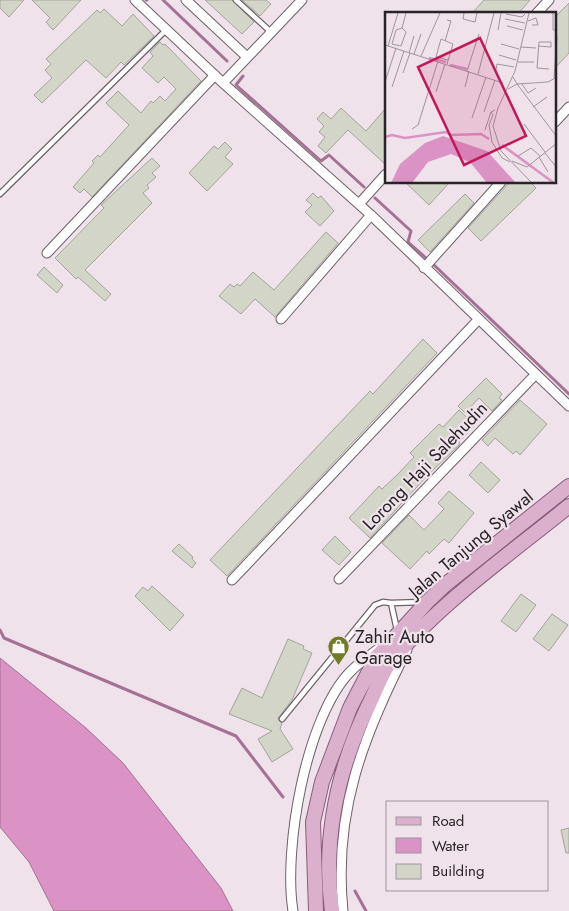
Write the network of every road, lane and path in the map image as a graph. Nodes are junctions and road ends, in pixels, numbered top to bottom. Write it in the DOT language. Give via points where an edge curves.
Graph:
graph roads {
  1 [pos="136,0"];
  2 [pos="186,0"];
  3 [pos="236,0"];
  4 [pos="549,0"];
  5 [pos="296,2"];
  6 [pos="538,12"];
  7 [pos="166,29"];
  8 [pos="271,32"];
  9 [pos="248,57"];
  10 [pos="215,75"];
  11 [pos="223,83"];
  12 [pos="569,107"];
  13 [pos="556,121"];
  14 [pos="385,175"];
  15 [pos="499,184"];
  16 [pos="0,194"];
  17 [pos="359,204"];
  18 [pos="371,215"];
  19 [pos="47,253"];
  20 [pos="424,268"];
  21 [pos="282,319"];
  22 [pos="478,320"];
  23 [pos="535,375"];
  24 [pos="569,406"];
  25 [pos="569,486"];
  26 [pos="569,506"];
  27 [pos="339,579"];
  28 [pos="232,580"];
  29 [pos="426,602"];
  30 [pos="391,603"];
  31 [pos="398,634"];
  32 [pos="413,638"];
  33 [pos="282,719"];
  34 [pos="293,911"];
  35 [pos="316,911"];
  36 [pos="332,911"];
  37 [pos="343,911"];
  1 -- 7 [label="street"];
  2 -- 9 [label="street"];
  3 -- 8 [label="lane"];
  4 -- 6 [label="street"];
  5 -- 8 [label="street"];
  7 -- 10 [label="street"];
  7 -- 16 [label="lane"];
  8 -- 9 [label="street"];
  9 -- 11 [label="street"];
  10 -- 11 [label="street"];
  10 -- 19 [label="street"];
  11 -- 17 [label="street"];
  12 -- 13 [label="street"];
  14 -- 17 [label="street"];
  15 -- 20 [label="street"];
  17 -- 18 [label="street"];
  18 -- 20 [label="street"];
  18 -- 21 [label="street"];
  20 -- 22 [label="street"];
  22 -- 23 [label="street"];
  22 -- 28 [label="street"];
  23 -- 24 [label="street"];
  23 -- 27 [label="street, Lorong Haji Salehudin"];
  25 -- 29 [label="main road, Jalan Tanjung Syawal"];
  26 -- 32 [label="main road, Jalan Tanjung Syawal" via="456,598"];
  29 -- 30 [label="lane"];
  29 -- 31 [label="main road, Jalan Tanjung Syawal"];
  30 -- 31 [label="lane"];
  30 -- 33 [label="lane" via="375,605"];
  31 -- 34 [label="street" via="350,671 320,724 306,763 293,830 290,864"];
  31 -- 35 [label="main road, Jalan Tanjung Syawal" via="376,658 360,688 336,740 322,782 313,822"];
  32 -- 36 [label="main road, Jalan Tanjung Syawal" via="388,665 352,745 338,791 328,862"];
  32 -- 37 [label="street" via="382,702 352,781 340,850"];
}
